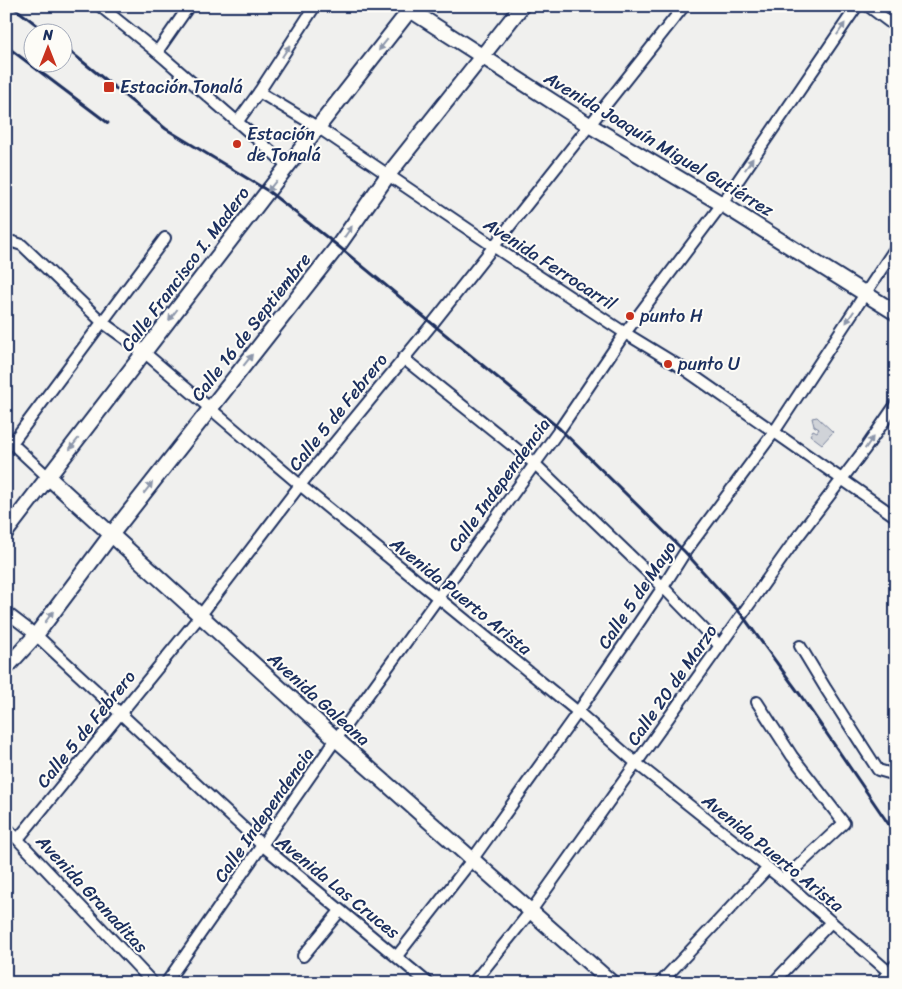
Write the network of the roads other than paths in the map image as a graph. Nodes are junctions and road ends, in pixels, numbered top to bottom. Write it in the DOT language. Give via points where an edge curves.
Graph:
graph roads {
  1 [pos="100,6"];
  2 [pos="189,6"];
  3 [pos="315,6"];
  4 [pos="522,6"];
  5 [pos="684,6"];
  6 [pos="857,6"];
  7 [pos="868,6"];
  8 [pos="409,8"];
  9 [pos="896,26"];
  10 [pos="157,52"];
  11 [pos="483,57"];
  12 [pos="259,92"];
  13 [pos="238,121"];
  14 [pos="589,125"];
  15 [pos="319,128"];
  16 [pos="288,166"];
  17 [pos="388,175"];
  18 [pos="722,204"];
  19 [pos="165,238"];
  20 [pos="10,242"];
  21 [pos="493,246"];
  22 [pos="896,246"];
  23 [pos="866,293"];
  24 [pos="896,313"];
  25 [pos="102,322"];
  26 [pos="626,333"];
  27 [pos="145,353"];
  28 [pos="404,358"];
  29 [pos="896,404"];
  30 [pos="211,408"];
  31 [pos="774,432"];
  32 [pos="9,440"];
  33 [pos="534,463"];
  34 [pos="48,477"];
  35 [pos="841,479"];
  36 [pos="300,485"];
  37 [pos="896,517"];
  38 [pos="6,532"];
  39 [pos="110,535"];
  40 [pos="663,587"];
  41 [pos="438,598"];
  42 [pos="6,612"];
  43 [pos="200,616"];
  44 [pos="36,634"];
  45 [pos="720,646"];
  46 [pos="800,646"];
  47 [pos="6,668"];
  48 [pos="757,702"];
  49 [pos="578,712"];
  50 [pos="121,714"];
  51 [pos="336,739"];
  52 [pos="636,763"];
  53 [pos="896,775"];
  54 [pos="6,827"];
  55 [pos="18,839"];
  56 [pos="263,846"];
  57 [pos="472,860"];
  58 [pos="768,868"];
  59 [pos="783,880"];
  60 [pos="340,911"];
  61 [pos="531,911"];
  62 [pos="831,922"];
  63 [pos="303,956"];
  64 [pos="397,956"];
  65 [pos="889,974"];
  66 [pos="153,983"];
  67 [pos="166,983"];
  68 [pos="428,983"];
  69 [pos="473,983"];
  70 [pos="612,983"];
  71 [pos="660,983"];
  72 [pos="773,983"];
  1 -- 10 [label="street"];
  2 -- 10 [label="street"];
  12 -- 3 [label="street, one-way"];
  4 -- 11 [label="main road, Calle 16 de Septiembre"];
  5 -- 14 [label="street, Calle 5 de Febrero"];
  18 -- 6 [label="street, Calle Independencia, one-way"];
  7 -- 9 [label="street"];
  8 -- 11 [label="main road, Avenida Joaquín Miguel Gutiérrez"];
  8 -- 15 [label="main road, Calle Francisco I. Madero, one-way"];
  10 -- 13 [label="street"];
  11 -- 14 [label="main road, Avenida Joaquín Miguel Gutiérrez"];
  11 -- 17 [label="main road, Calle 16 de Septiembre"];
  12 -- 13 [label="street"];
  12 -- 15 [label="street, Avenida Ferrocarril"];
  13 -- 16 [label="street"];
  14 -- 18 [label="main road, Avenida Joaquín Miguel Gutiérrez"];
  14 -- 21 [label="street, Calle 5 de Febrero"];
  15 -- 16 [label="main road, Calle Francisco I. Madero"];
  15 -- 17 [label="street, Avenida Ferrocarril"];
  16 -- 27 [label="main road, Calle Francisco I. Madero, one-way"];
  17 -- 21 [label="street, Avenida Ferrocarril"];
  30 -- 17 [label="main road, Calle 16 de Septiembre, one-way" via="338,246"];
  18 -- 23 [label="main road, Avenida Joaquín Miguel Gutiérrez"];
  18 -- 26 [label="street, Calle Independencia"];
  19 -- 25 [label="street"];
  20 -- 25 [label="street, Avenida Puerto Arista" via="22,245"];
  21 -- 26 [label="street, Avenida Ferrocarril"];
  21 -- 28 [label="street, Calle 5 de Febrero"];
  22 -- 23 [label="street, Calle 5 de Mayo"];
  23 -- 24 [label="main road, Avenida Joaquín Miguel Gutiérrez"];
  23 -- 31 [label="street, Calle 5 de Mayo, one-way"];
  25 -- 27 [label="street, Avenida Puerto Arista"];
  25 -- 32 [label="street"];
  26 -- 31 [label="street, Avenida Ferrocarril"];
  26 -- 33 [label="street, Calle Independencia"];
  27 -- 30 [label="street, Avenida Puerto Arista"];
  27 -- 34 [label="main road, Calle Francisco I. Madero, one-way"];
  28 -- 33 [label="street"];
  28 -- 36 [label="street, Calle 5 de Febrero"];
  35 -- 29 [label="street, Calle 20 de Marzo, one-way"];
  30 -- 36 [label="street, Avenida Puerto Arista"];
  39 -- 30 [label="main road, Calle 16 de Septiembre, one-way"];
  31 -- 35 [label="street, Avenida Ferrocarril"];
  31 -- 40 [label="street, Calle 5 de Mayo"];
  32 -- 34 [label="street, Avenida Galeana"];
  33 -- 40 [label="street"];
  33 -- 41 [label="street, Calle Independencia"];
  34 -- 38 [label="main road, Calle Francisco I. Madero"];
  34 -- 39 [label="main road, Avenida Galeana"];
  35 -- 37 [label="street, Avenida Ferrocarril"];
  35 -- 45 [label="street, Calle 20 de Marzo"];
  36 -- 41 [label="street, Avenida Puerto Arista"];
  36 -- 43 [label="street, Calle 5 de Febrero"];
  39 -- 43 [label="main road, Avenida Galeana"];
  44 -- 39 [label="main road, Calle 16 de Septiembre, one-way"];
  40 -- 45 [label="street"];
  40 -- 49 [label="street, Calle 5 de Mayo"];
  41 -- 49 [label="street, Avenida Puerto Arista"];
  41 -- 51 [label="street, Calle Independencia"];
  42 -- 44 [label="street, Avenida Las Cruces"];
  43 -- 50 [label="street, Calle 5 de Febrero"];
  43 -- 51 [label="main road, Avenida Galeana"];
  44 -- 47 [label="main road, Calle 16 de Septiembre"];
  44 -- 50 [label="street, Avenida Las Cruces"];
  45 -- 52 [label="street, Calle 20 de Marzo"];
  46 -- 53 [label="street" via="878,770"];
  48 -- 59 [label="street" via="792,756 844,823"];
  49 -- 52 [label="street, Avenida Puerto Arista"];
  49 -- 57 [label="street, Calle 5 de Mayo"];
  50 -- 55 [label="street, Calle 5 de Febrero"];
  50 -- 56 [label="street, Avenida Las Cruces"];
  51 -- 56 [label="street, Calle Independencia"];
  51 -- 57 [label="main road, Avenida Galeana"];
  52 -- 58 [label="street, Avenida Puerto Arista"];
  52 -- 61 [label="street, Calle 20 de Marzo"];
  54 -- 55 [label="street, Avenida Granaditas"];
  55 -- 66 [label="street, Avenida Granaditas"];
  56 -- 60 [label="street, Avenida Las Cruces"];
  56 -- 67 [label="street, Calle Independencia"];
  57 -- 61 [label="main road, Avenida Galeana"];
  57 -- 64 [label="street, Calle 5 de Mayo"];
  58 -- 59 [label="street, Avenida Puerto Arista"];
  58 -- 71 [label="street"];
  59 -- 62 [label="street, Avenida Puerto Arista"];
  60 -- 63 [label="street"];
  60 -- 64 [label="street, Avenida Las Cruces"];
  61 -- 69 [label="street, Calle 20 de Marzo"];
  61 -- 70 [label="main road, Avenida Galeana"];
  62 -- 65 [label="street, Avenida Puerto Arista"];
  62 -- 72 [label="street"];
  64 -- 68 [label="street, Avenida Las Cruces"];
}
